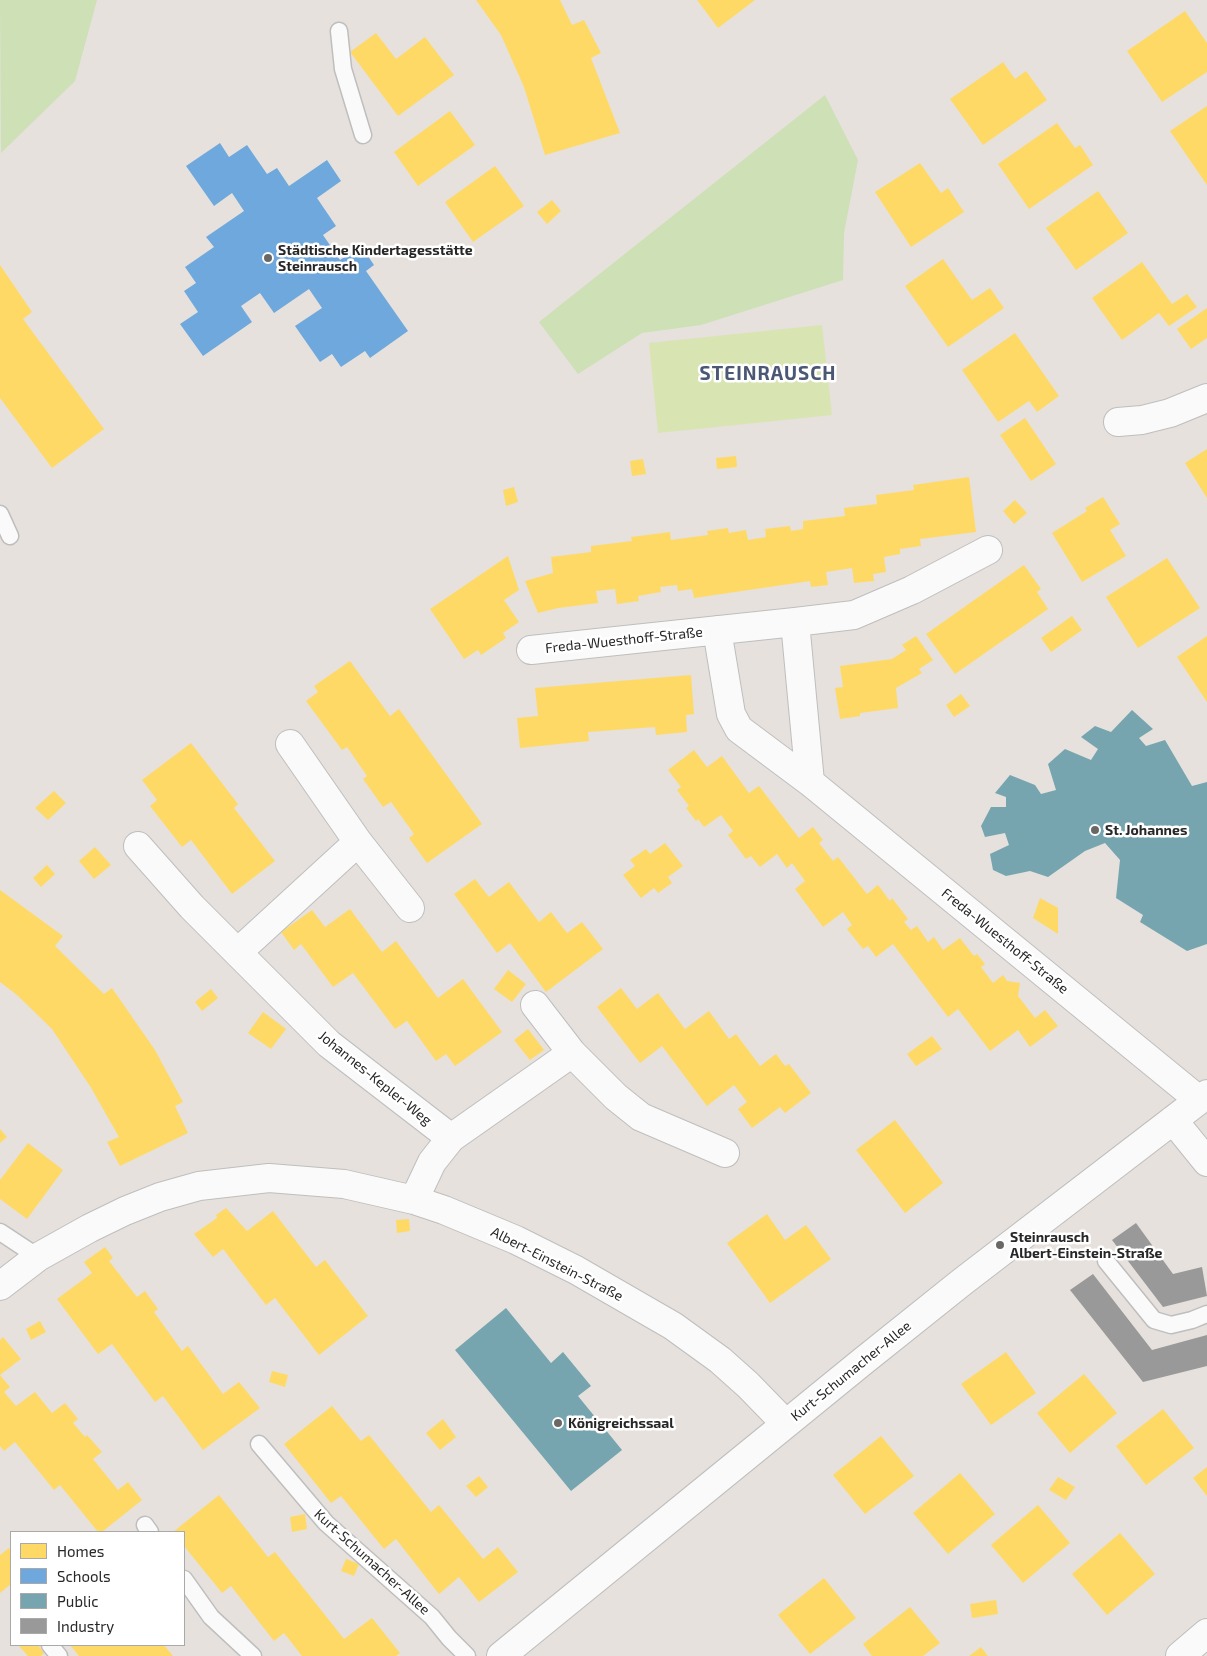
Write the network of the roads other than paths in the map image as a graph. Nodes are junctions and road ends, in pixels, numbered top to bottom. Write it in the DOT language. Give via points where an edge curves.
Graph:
graph roads {
  1 [pos="339,31"];
  2 [pos="363,135"];
  3 [pos="1207,398"];
  4 [pos="1118,422"];
  5 [pos="0,514"];
  6 [pos="10,536"];
  7 [pos="988,550"];
  8 [pos="795,622"];
  9 [pos="718,630"];
  10 [pos="531,650"];
  11 [pos="290,744"];
  12 [pos="810,782"];
  13 [pos="358,842"];
  14 [pos="138,846"];
  15 [pos="410,908"];
  16 [pos="238,952"];
  17 [pos="535,1005"];
  18 [pos="572,1054"];
  19 [pos="1203,1097"];
  20 [pos="1173,1120"];
  21 [pos="451,1138"];
  22 [pos="725,1152"];
  23 [pos="1207,1162"];
  24 [pos="414,1200"];
  25 [pos="0,1232"];
  26 [pos="38,1257"];
  27 [pos="1106,1261"];
  28 [pos="0,1286"];
  29 [pos="1207,1314"];
  30 [pos="785,1423"];
  31 [pos="259,1444"];
  32 [pos="185,1580"];
  33 [pos="1207,1633"];
  34 [pos="51,1646"];
  35 [pos="59,1656"];
  36 [pos="253,1656"];
  37 [pos="467,1656"];
  38 [pos="501,1656"];
  39 [pos="1180,1656"];
  1 -- 2 [label="lane" via="343,69"];
  3 -- 4 [label="street" via="1170,413"];
  5 -- 6 [label="lane"];
  7 -- 8 [label="street, Freda-Wuesthoff-Straße" via="912,590 854,614"];
  8 -- 9 [label="street, Freda-Wuesthoff-Straße"];
  8 -- 12 [label="street"];
  9 -- 10 [label="street, Freda-Wuesthoff-Straße"];
  9 -- 12 [label="street, Freda-Wuesthoff-Straße" via="731,714 739,729"];
  11 -- 13 [label="street"];
  12 -- 19 [label="street, Freda-Wuesthoff-Straße"];
  13 -- 15 [label="street"];
  13 -- 16 [label="street"];
  14 -- 16 [label="street, Johannes-Kepler-Weg" via="192,908"];
  16 -- 21 [label="street, Johannes-Kepler-Weg" via="329,1044"];
  17 -- 18 [label="street"];
  18 -- 21 [label="street"];
  18 -- 22 [label="street" via="641,1117"];
  19 -- 20 [label="street, Kurt-Schumacher-Allee"];
  20 -- 23 [label="street"];
  20 -- 30 [label="street, Kurt-Schumacher-Allee"];
  21 -- 24 [label="street" via="432,1162"];
  24 -- 26 [label="street, Albert-Einstein-Straße" via="344,1184 269,1178 199,1186 125,1211"];
  24 -- 30 [label="street, Albert-Einstein-Straße" via="516,1240 576,1270 673,1326 720,1360"];
  25 -- 26 [label="lane"];
  26 -- 28 [label="street, Albert-Einstein-Straße"];
  27 -- 29 [label="lane" via="1154,1320 1171,1325"];
  30 -- 38 [label="street, Kurt-Schumacher-Allee"];
  31 -- 37 [label="lane, Kurt-Schumacher-Allee" via="326,1523 432,1616"];
  32 -- 36 [label="lane" via="211,1617"];
  33 -- 39 [label="street"];
  34 -- 35 [label="lane"];
}
